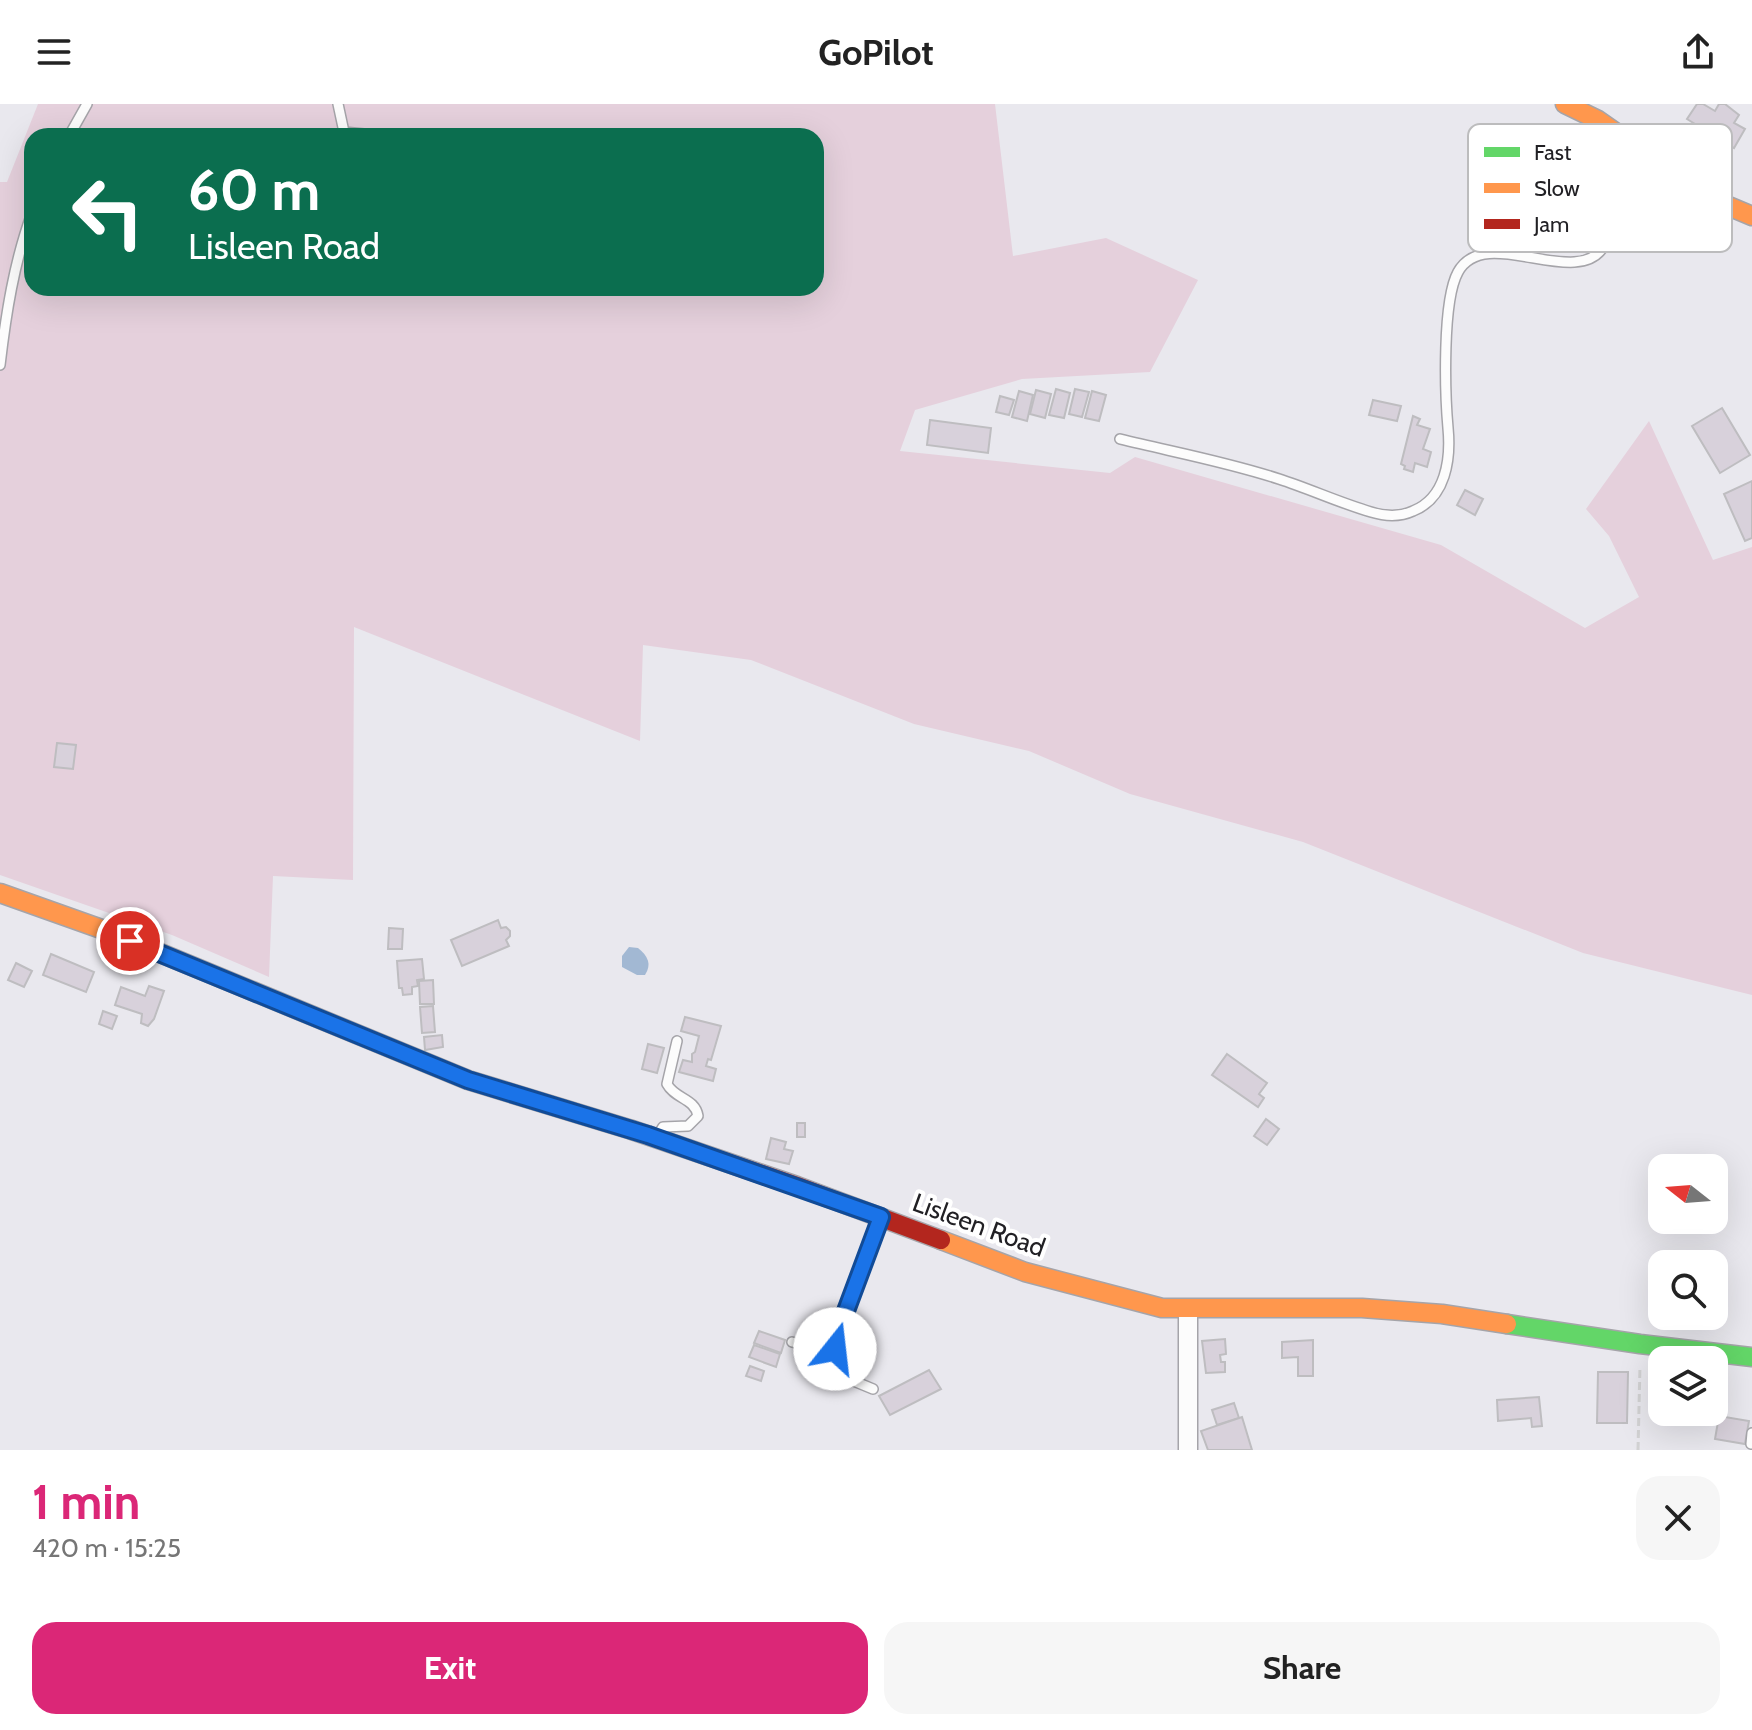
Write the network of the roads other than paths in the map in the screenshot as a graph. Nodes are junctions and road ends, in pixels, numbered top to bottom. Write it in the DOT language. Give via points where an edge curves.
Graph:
graph roads {
  1 [pos="87,104"];
  2 [pos="338,104"];
  3 [pos="1565,104"];
  4 [pos="1604,124"];
  5 [pos="74,128"];
  6 [pos="343,128"];
  7 [pos="1732,208"];
  8 [pos="1752,216"];
  9 [pos="24,236"];
  10 [pos="1598,252"];
  11 [pos="0,365"];
  12 [pos="1120,439"];
  13 [pos="0,893"];
  14 [pos="677,1041"];
  15 [pos="656,1138"];
  16 [pos="881,1217"];
  17 [pos="1188,1309"];
  18 [pos="792,1342"];
  19 [pos="835,1349"];
  20 [pos="1752,1357"];
  21 [pos="873,1389"];
  22 [pos="1752,1433"];
  23 [pos="1751,1444"];
  24 [pos="1188,1450"];
  1 -- 5 [label="lane"];
  2 -- 6 [label="lane"];
  3 -- 4 [label="street"];
  7 -- 8 [label="street"];
  9 -- 11 [label="lane"];
  10 -- 12 [label="lane" via="1589,260 1565,262 1492,253 1476,256 1459,269 1448,336 1446,476 1412,512 1373,513 1278,478"];
  13 -- 15 [label="street, Lisleen Road" via="134,942 468,1080"];
  14 -- 15 [label="lane" via="667,1084 692,1102 698,1116 688,1126 663,1127"];
  15 -- 16 [label="street, Lisleen Road"];
  16 -- 17 [label="street, Lisleen Road" via="1025,1272 1162,1308"];
  16 -- 19 [label="lane"];
  17 -- 20 [label="street, Lisleen Road" via="1362,1308 1442,1314"];
  17 -- 24 [label="street"];
  18 -- 19 [label="lane"];
  19 -- 21 [label="lane" via="844,1377"];
  22 -- 23 [label="lane"];
}
